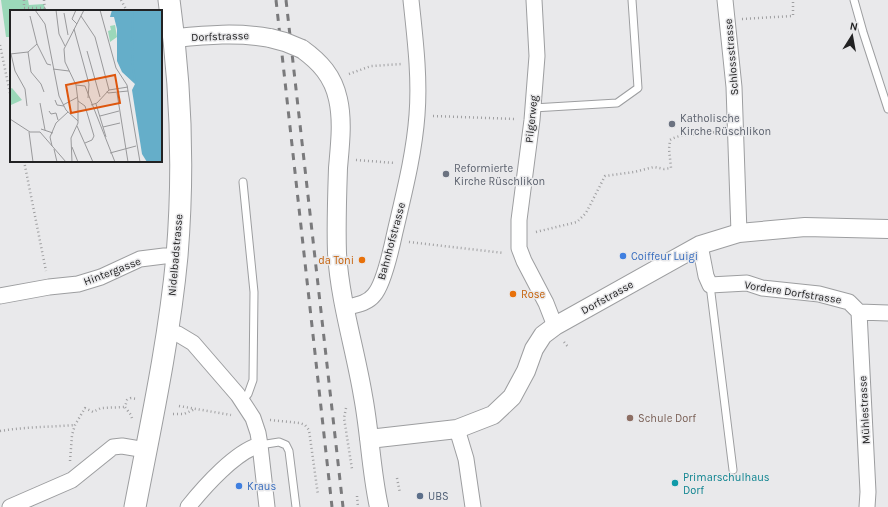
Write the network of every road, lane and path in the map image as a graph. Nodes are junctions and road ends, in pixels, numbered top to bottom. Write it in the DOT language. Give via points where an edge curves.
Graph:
graph roads {
  1 [pos="24,0"];
  2 [pos="44,0"];
  3 [pos="121,0"];
  4 [pos="169,0"];
  5 [pos="411,0"];
  6 [pos="534,0"];
  7 [pos="632,0"];
  8 [pos="725,0"];
  9 [pos="793,0"];
  10 [pos="854,0"];
  11 [pos="45,10"];
  12 [pos="126,10"];
  13 [pos="740,20"];
  14 [pos="174,38"];
  15 [pos="0,45"];
  16 [pos="407,64"];
  17 [pos="349,74"];
  18 [pos="10,93"];
  19 [pos="888,109"];
  20 [pos="532,114"];
  21 [pos="417,115"];
  22 [pos="720,126"];
  23 [pos="356,160"];
  24 [pos="24,162"];
  25 [pos="394,163"];
  26 [pos="243,182"];
  27 [pos="888,229"];
  28 [pos="739,233"];
  29 [pos="407,242"];
  30 [pos="700,246"];
  31 [pos="519,248"];
  32 [pos="177,256"];
  33 [pos="710,285"];
  34 [pos="49,288"];
  35 [pos="0,296"];
  36 [pos="344,308"];
  37 [pos="859,312"];
  38 [pos="888,312"];
  39 [pos="555,326"];
  40 [pos="167,331"];
  41 [pos="139,400"];
  42 [pos="242,401"];
  43 [pos="346,402"];
  44 [pos="180,406"];
  45 [pos="125,407"];
  46 [pos="195,409"];
  47 [pos="171,414"];
  48 [pos="260,419"];
  49 [pos="132,423"];
  50 [pos="75,425"];
  51 [pos="457,428"];
  52 [pos="0,431"];
  53 [pos="370,439"];
  54 [pos="260,445"];
  55 [pos="146,450"];
  56 [pos="352,469"];
  57 [pos="733,470"];
  58 [pos="397,478"];
  59 [pos="72,480"];
  60 [pos="400,493"];
  61 [pos="318,495"];
  62 [pos="357,501"];
  63 [pos="10,507"];
  64 [pos="135,507"];
  65 [pos="188,507"];
  66 [pos="267,507"];
  67 [pos="296,507"];
  68 [pos="358,507"];
  69 [pos="379,507"];
  70 [pos="473,507"];
  71 [pos="866,507"];
  1 -- 11 [label="path" via="24,8"];
  2 -- 11 [label="path"];
  3 -- 12 [label="path"];
  4 -- 14 [label="main road, Nidelbadstrasse"];
  5 -- 21 [label="street, Bahnhofstrasse" via="417,64"];
  6 -- 20 [label="street, Pilgerweg" via="537,56"];
  7 -- 20 [label="lane" via="638,88 617,103"];
  8 -- 28 [label="street, Schlossstrasse" via="734,87"];
  9 -- 13 [label="path" via="793,16"];
  10 -- 19 [label="lane"];
  14 -- 32 [label="main road, Nidelbadstrasse" via="181,181"];
  14 -- 36 [label="street, Dorfstrasse, bridge" via="225,34 270,38 302,49 321,64 330,76 340,109 336,208 337,254"];
  15 -- 18 [label="path"];
  16 -- 17 [label="path" via="371,66"];
  20 -- 21 [label="path"];
  20 -- 31 [label="street, Pilgerweg" via="519,220"];
  21 -- 36 [label="street, Bahnhofstrasse" via="411,162 391,252 378,289 365,302"];
  22 -- 31 [label="path" via="718,131 711,134 676,136 670,140 671,168 654,167 605,176 586,213 578,222 526,234"];
  23 -- 25 [label="path"];
  24 -- 34 [label="path"];
  26 -- 42 [label="lane" via="254,292 253,380 248,394"];
  27 -- 28 [label="street, Dorfstrasse" via="805,227"];
  28 -- 30 [label="street, Dorfstrasse"];
  29 -- 31 [label="path" via="512,254"];
  30 -- 33 [label="street"];
  30 -- 39 [label="street, Dorfstrasse"];
  31 -- 39 [label="street, Pilgerweg"];
  32 -- 34 [label="street, Hintergasse" via="140,259 101,277 78,284"];
  32 -- 40 [label="main road, Nidelbadstrasse"];
  33 -- 37 [label="street, Vordere Dorfstrasse" via="747,283 762,288 818,294 849,302"];
  33 -- 57 [label="lane"];
  34 -- 35 [label="street, Hintergasse"];
  36 -- 53 [label="street"];
  37 -- 38 [label="street"];
  37 -- 71 [label="street, Mühlestrasse" via="868,492"];
  39 -- 51 [label="street, Dorfstrasse" via="543,335 534,349 512,397 493,415"];
  40 -- 42 [label="street" via="178,334 193,344"];
  40 -- 55 [label="main road, Nidelbadstrasse"];
  41 -- 45 [label="path" via="127,400"];
  42 -- 48 [label="street"];
  43 -- 56 [label="path" via="344,418"];
  44 -- 46 [label="path"];
  45 -- 49 [label="path" via="131,415"];
  45 -- 50 [label="path" via="101,408 93,412 85,408"];
  46 -- 47 [label="path" via="184,414"];
  46 -- 48 [label="path"];
  48 -- 54 [label="street"];
  48 -- 61 [label="path" via="293,422 305,425 309,430"];
  50 -- 52 [label="path" via="23,427"];
  50 -- 59 [label="path" via="70,459"];
  51 -- 53 [label="street, Dorfstrasse"];
  51 -- 70 [label="street" via="466,459"];
  53 -- 69 [label="street"];
  54 -- 65 [label="street" via="251,447 218,474"];
  54 -- 66 [label="street"];
  54 -- 67 [label="lane" via="279,442 286,445 289,451"];
  55 -- 59 [label="street" via="113,447"];
  55 -- 64 [label="main road, Nidelbadstrasse"];
  58 -- 60 [label="path"];
  59 -- 63 [label="street"];
  62 -- 68 [label="path"];
}
